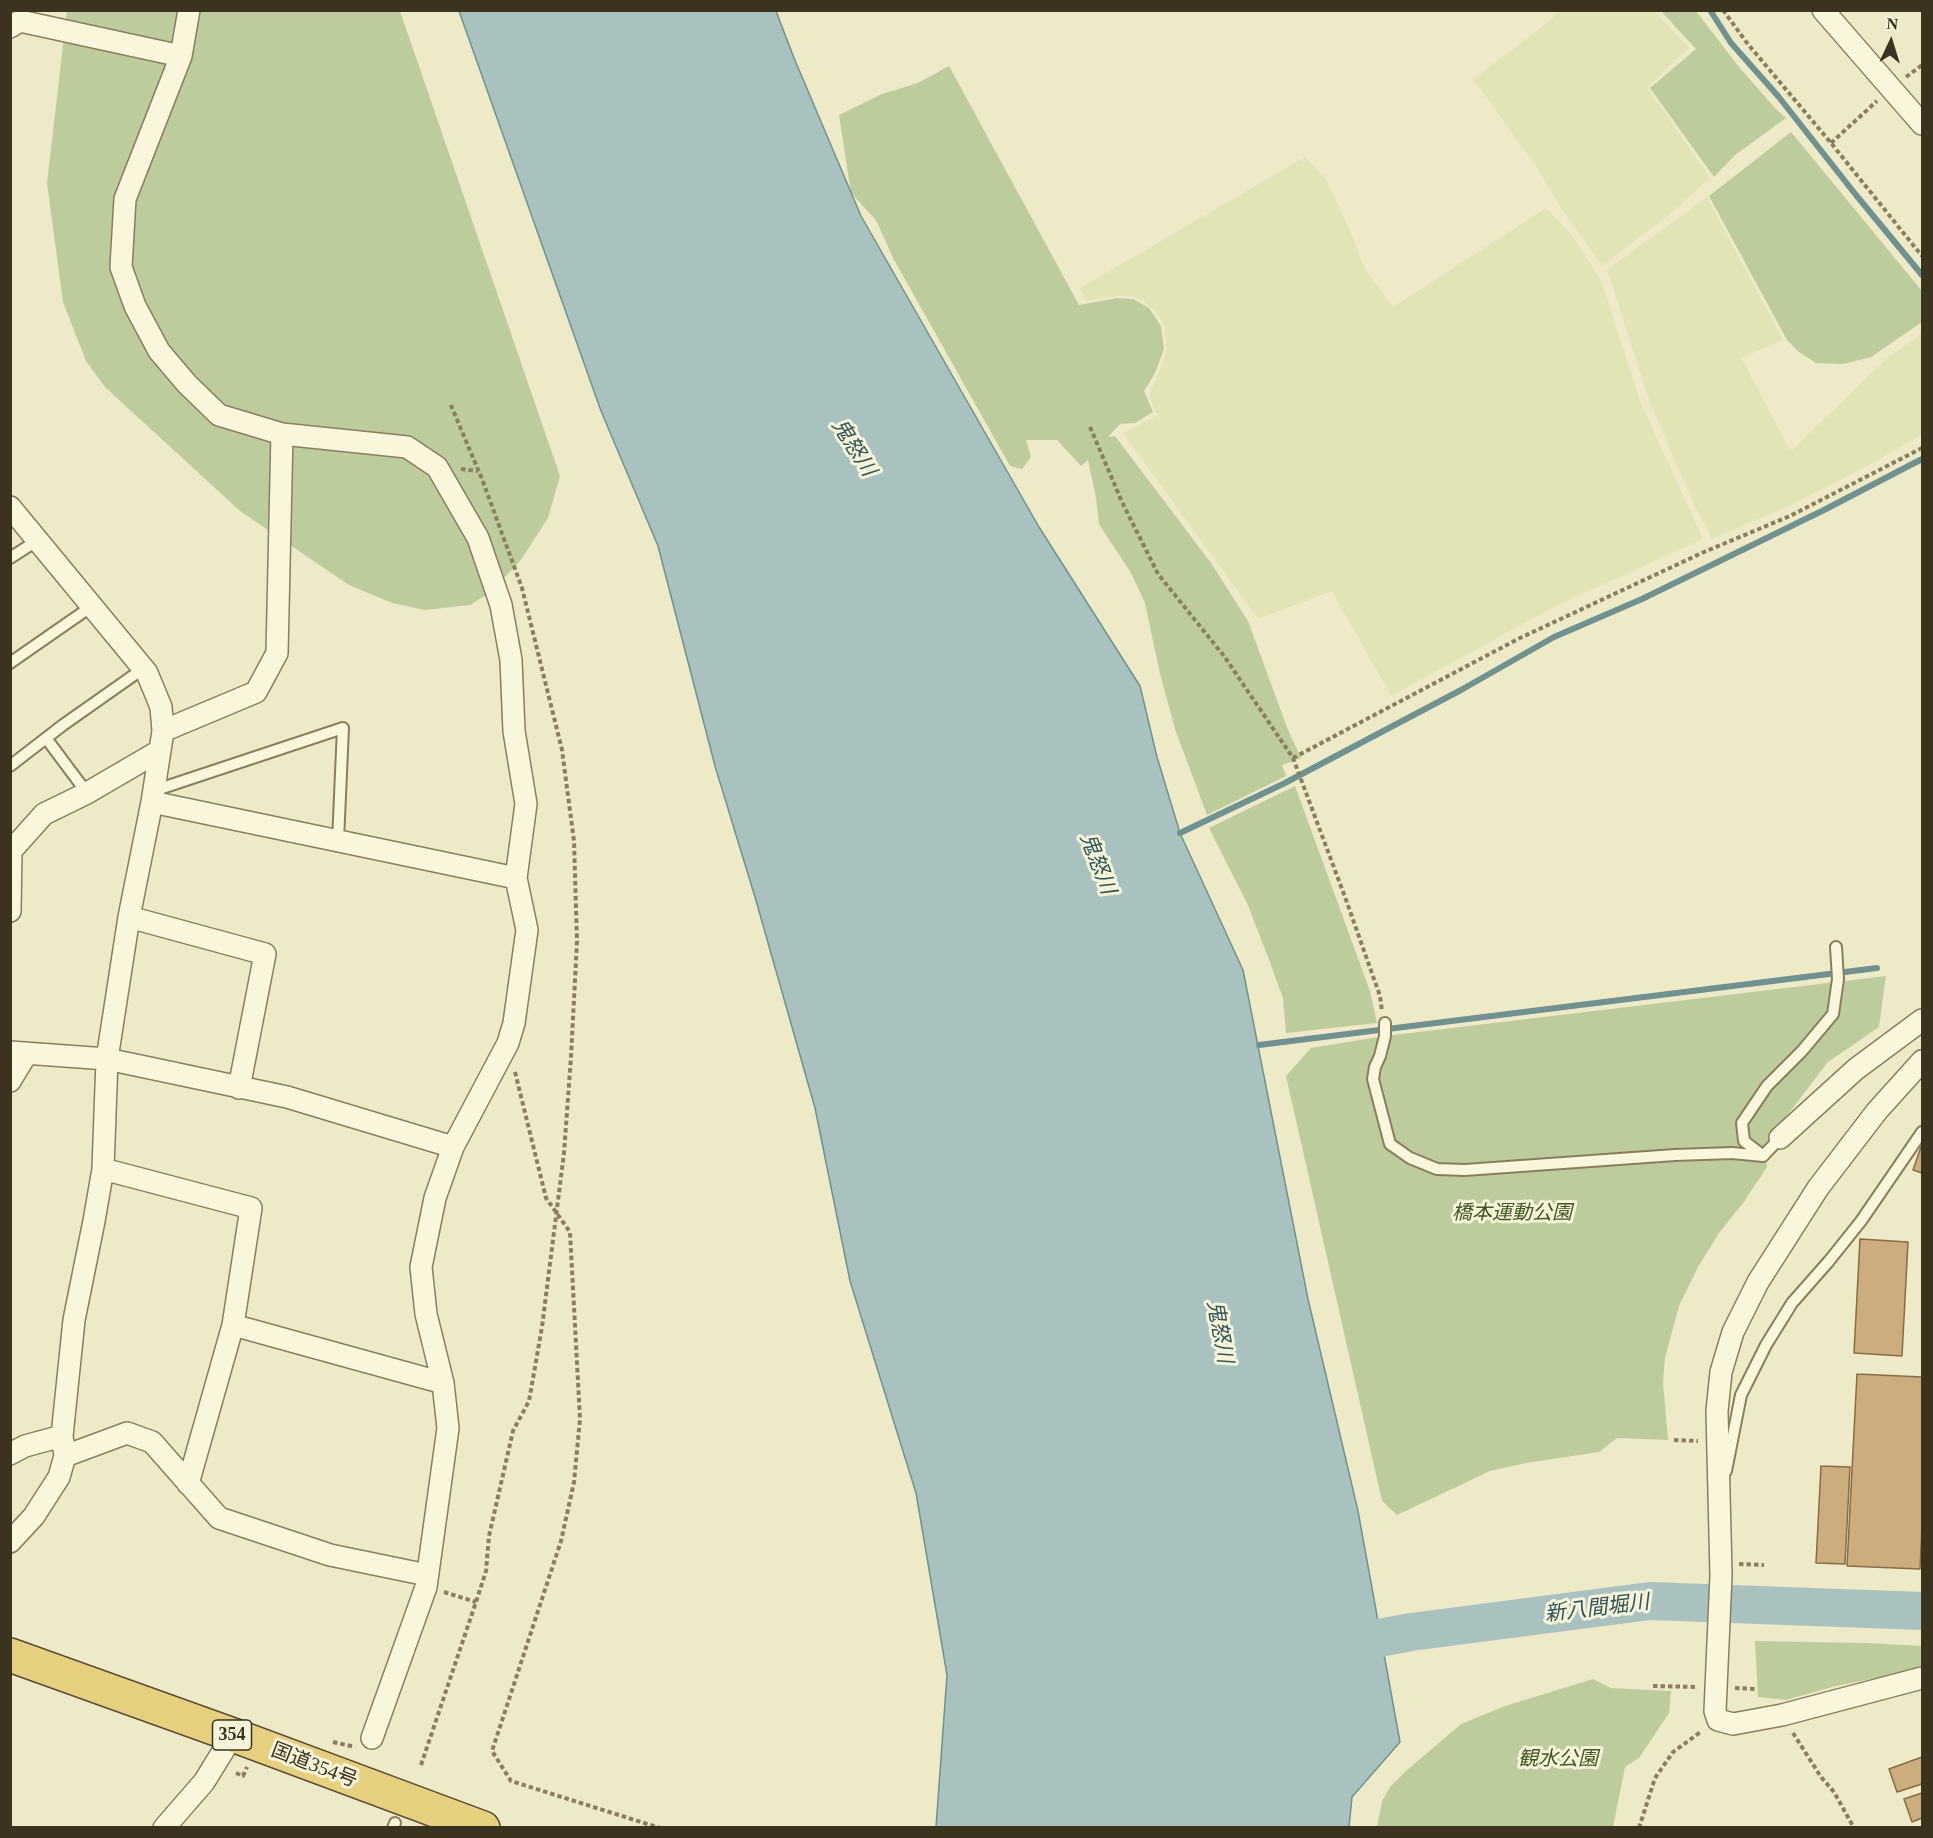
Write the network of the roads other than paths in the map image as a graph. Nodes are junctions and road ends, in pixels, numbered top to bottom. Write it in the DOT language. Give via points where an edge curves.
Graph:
graph roads {
  1 [pos="189,10"];
  2 [pos="1823,10"];
  3 [pos="18,20"];
  4 [pos="181,56"];
  5 [pos="1923,124"];
  6 [pos="282,434"];
  7 [pos="10,507"];
  8 [pos="38,540"];
  9 [pos="10,558"];
  10 [pos="93,606"];
  11 [pos="10,663"];
  12 [pos="144,668"];
  13 [pos="46,738"];
  14 [pos="161,741"];
  15 [pos="10,766"];
  16 [pos="87,793"];
  17 [pos="152,796"];
  18 [pos="338,841"];
  19 [pos="11,851"];
  20 [pos="516,878"];
  21 [pos="10,911"];
  22 [pos="129,917"];
  23 [pos="1836,947"];
  24 [pos="1923,1020"];
  25 [pos="1385,1023"];
  26 [pos="19,1053"];
  27 [pos="107,1059"];
  28 [pos="1923,1061"];
  29 [pos="10,1081"];
  30 [pos="239,1088"];
  31 [pos="1923,1132"];
  32 [pos="1780,1138"];
  33 [pos="453,1147"];
  34 [pos="1762,1156"];
  35 [pos="103,1169"];
  36 [pos="233,1325"];
  37 [pos="443,1383"];
  38 [pos="63,1446"];
  39 [pos="10,1454"];
  40 [pos="188,1484"];
  41 [pos="1718,1508"];
  42 [pos="10,1542"];
  43 [pos="426,1581"];
  44 [pos="10,1655"];
  45 [pos="1923,1678"];
  46 [pos="233,1735"];
  47 [pos="372,1738"];
  48 [pos="164,1827"];
  49 [pos="483,1827"];
  1 -- 4 [label="street"];
  2 -- 5 [label="street"];
  3 -- 4 [label="street"];
  4 -- 6 [label="street" via="125,199 121,267 135,306 159,351 187,384 219,415"];
  6 -- 14 [label="street" via="277,653 256,692"];
  6 -- 20 [label="street" via="407,447 437,467 478,538 501,605 511,660 513,731 526,804"];
  7 -- 8 [label="street"];
  8 -- 9 [label="lane"];
  8 -- 10 [label="street"];
  10 -- 11 [label="lane"];
  10 -- 12 [label="street"];
  12 -- 13 [label="lane"];
  12 -- 14 [label="street" via="161,707"];
  13 -- 15 [label="lane"];
  13 -- 16 [label="lane"];
  14 -- 16 [label="street"];
  14 -- 17 [label="street"];
  16 -- 19 [label="street" via="44,814"];
  17 -- 18 [label="street"];
  17 -- 18 [label="lane" via="343,728"];
  17 -- 22 [label="street"];
  18 -- 20 [label="street"];
  19 -- 21 [label="street"];
  20 -- 33 [label="street" via="526,930 514,1023 508,1043"];
  22 -- 27 [label="street"];
  22 -- 30 [label="street" via="265,954"];
  23 -- 34 [label="lane" via="1838,979 1833,1014 1767,1086 1742,1123 1744,1141"];
  24 -- 32 [label="street" via="1856,1069"];
  25 -- 34 [label="lane" via="1373,1079 1390,1144 1437,1169 1675,1155"];
  26 -- 27 [label="street"];
  26 -- 29 [label="street"];
  27 -- 30 [label="street"];
  27 -- 35 [label="street"];
  28 -- 41 [label="street" via="1877,1111 1818,1188 1758,1282 1733,1332 1721,1372 1717,1411"];
  30 -- 33 [label="street" via="287,1097"];
  31 -- 41 [label="lane" via="1861,1221 1792,1303 1766,1345 1741,1395"];
  32 -- 34 [label="lane"];
  33 -- 37 [label="street" via="435,1198 421,1268 426,1314"];
  35 -- 36 [label="street" via="251,1208"];
  35 -- 38 [label="street" via="74,1320"];
  36 -- 37 [label="street"];
  36 -- 40 [label="street"];
  37 -- 43 [label="street" via="448,1428"];
  38 -- 39 [label="street" via="25,1446"];
  38 -- 40 [label="street" via="127,1433 152,1442"];
  38 -- 42 [label="street" via="59,1477 34,1516"];
  40 -- 43 [label="street" via="219,1518 330,1555"];
  41 -- 45 [label="street" via="1718,1720 1733,1724 1782,1715"];
  43 -- 47 [label="street"];
  44 -- 46 [label="highway, 国道354号 / 354"];
  46 -- 48 [label="street" via="204,1782"];
  46 -- 49 [label="highway, 国道354号 / 354"];
}
